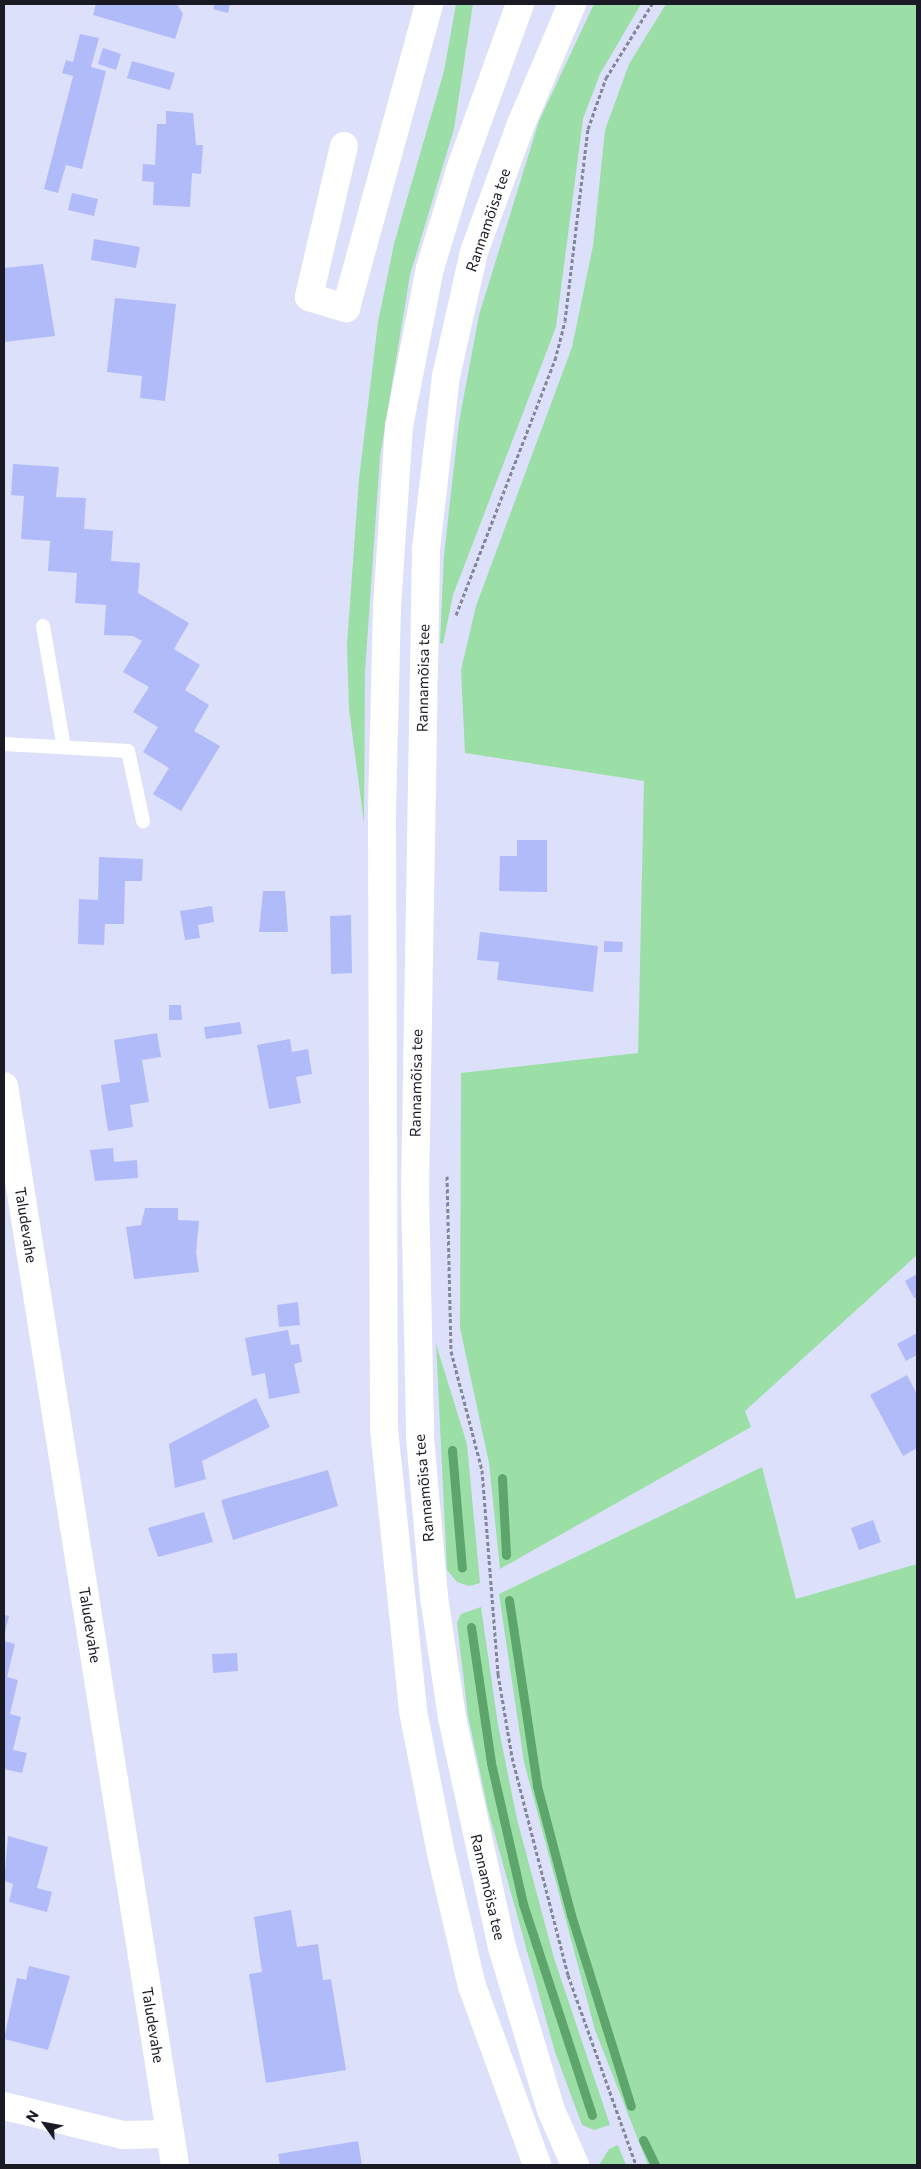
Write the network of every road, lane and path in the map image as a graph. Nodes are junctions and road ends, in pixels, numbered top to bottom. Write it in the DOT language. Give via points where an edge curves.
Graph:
graph roads {
  1 [pos="429,4"];
  2 [pos="520,4"];
  3 [pos="572,4"];
  4 [pos="652,4"];
  5 [pos="344,146"];
  6 [pos="453,622"];
  7 [pos="43,626"];
  8 [pos="4,744"];
  9 [pos="64,747"];
  10 [pos="143,821"];
  11 [pos="4,1086"];
  12 [pos="10,1167"];
  13 [pos="447,1172"];
  14 [pos="4,2106"];
  15 [pos="170,2134"];
  16 [pos="175,2165"];
  17 [pos="537,2165"];
  18 [pos="575,2165"];
  19 [pos="636,2165"];
  1 -- 5 [label="street" via="346,308 309,297"];
  2 -- 17 [label="street" via="460,170 430,268 399,426 387,606 382,818 384,1429 412,1702 440,1849 472,1986"];
  3 -- 18 [label="street, Rannamõisa tee" via="521,124 474,252 446,376 426,550 415,1190 420,1437 434,1597 452,1718 502,1947 551,2110"];
  4 -- 6 [label="path" via="606,78 588,129 565,321 554,360"];
  7 -- 9 [label="lane"];
  8 -- 9 [label="lane"];
  9 -- 10 [label="lane" via="128,751"];
  11 -- 12 [label="street, Taludevahe"];
  12 -- 15 [label="street, Taludevahe"];
  13 -- 19 [label="path" via="451,1351 482,1470 498,1674 512,1757 568,1975"];
  14 -- 15 [label="street" via="122,2135"];
  15 -- 16 [label="street, Taludevahe"];
}
